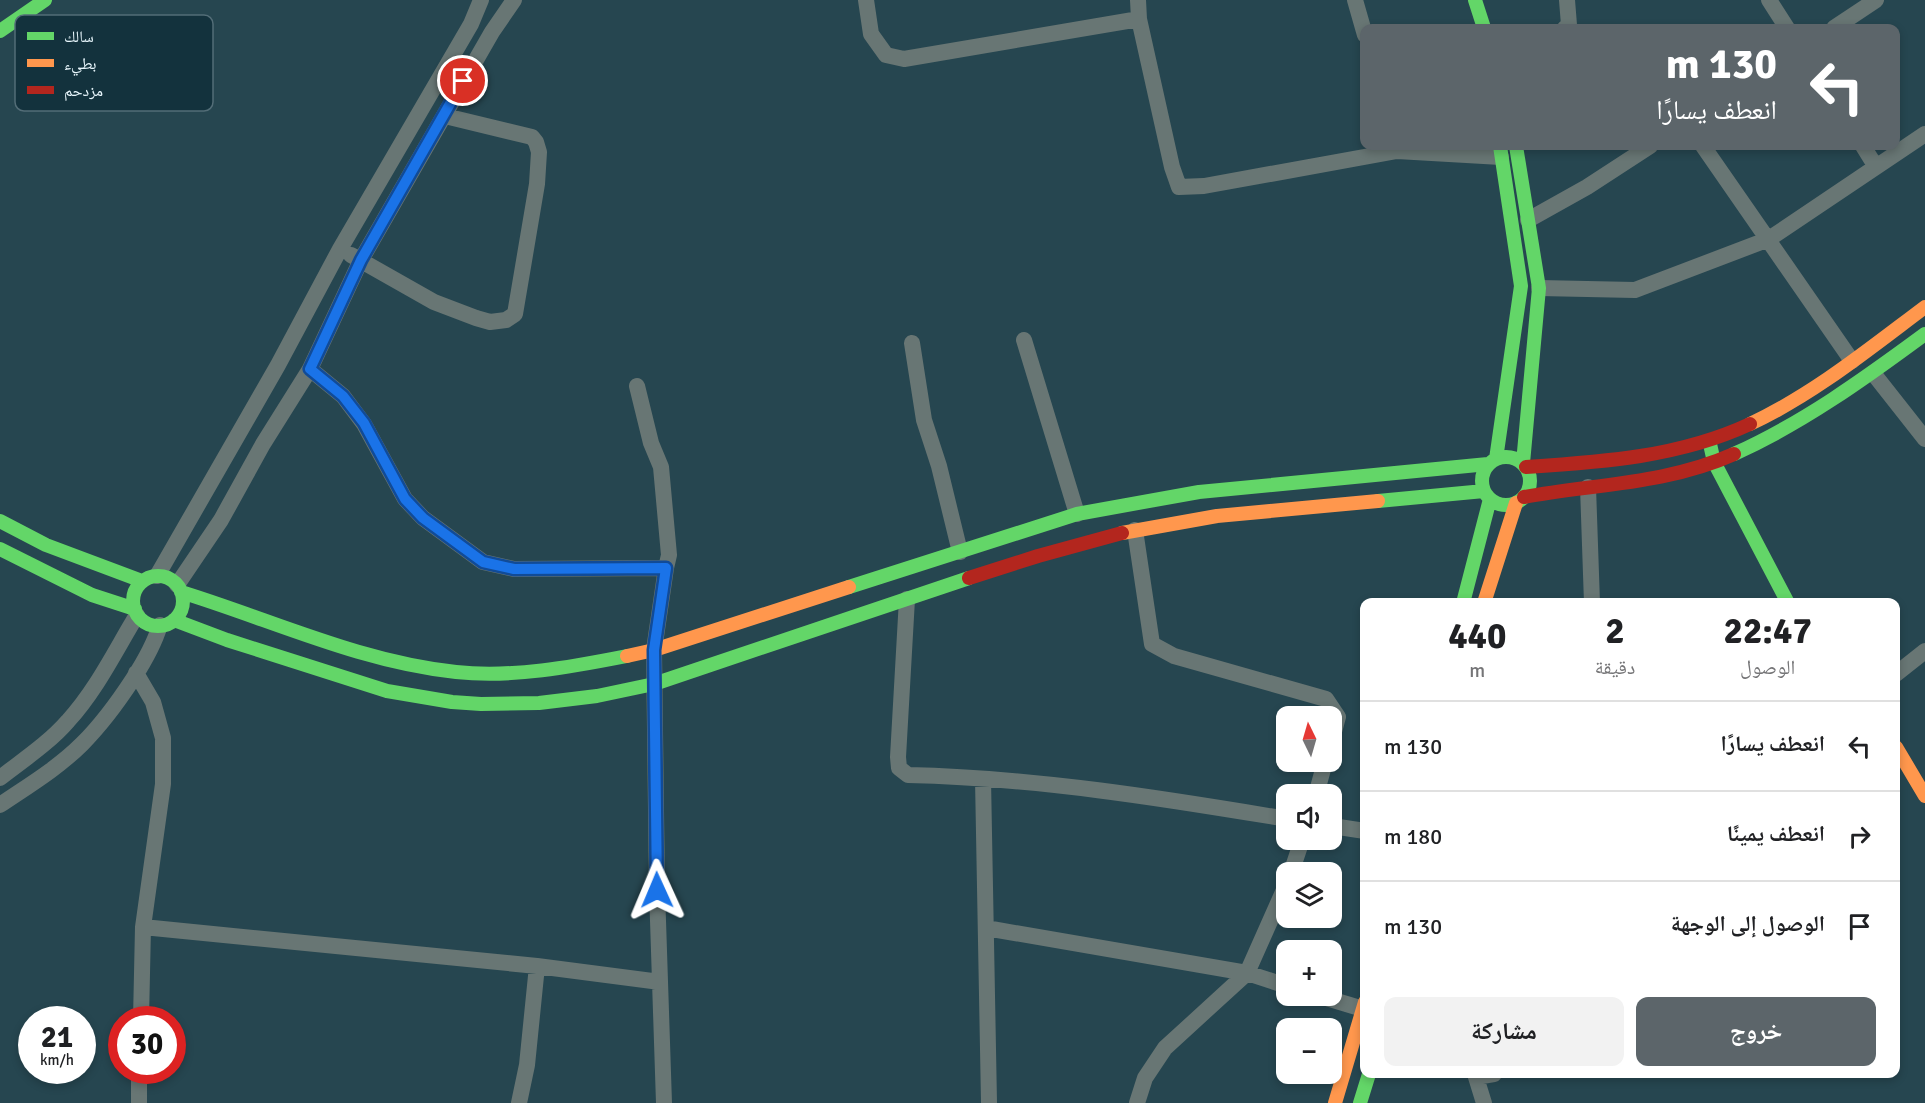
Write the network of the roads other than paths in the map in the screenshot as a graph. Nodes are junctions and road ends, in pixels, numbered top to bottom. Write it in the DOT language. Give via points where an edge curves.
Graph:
graph roads {
  1 [pos="45,0"];
  2 [pos="481,0"];
  3 [pos="866,0"];
  4 [pos="1138,0"];
  5 [pos="1355,0"];
  6 [pos="1475,0"];
  7 [pos="1567,0"];
  8 [pos="1768,0"];
  9 [pos="1876,0"];
  10 [pos="507,2"];
  11 [pos="23,15"];
  12 [pos="1139,19"];
  13 [pos="15,21"];
  14 [pos="1362,24"];
  15 [pos="1483,24"];
  16 [pos="1569,24"];
  17 [pos="1784,24"];
  18 [pos="1840,24"];
  19 [pos="0,31"];
  20 [pos="445,116"];
  21 [pos="1925,134"];
  22 [pos="1386,150"];
  23 [pos="1465,150"];
  24 [pos="1517,150"];
  25 [pos="1644,150"];
  26 [pos="1706,150"];
  27 [pos="1865,150"];
  28 [pos="1500,151"];
  29 [pos="1876,167"];
  30 [pos="1522,182"];
  31 [pos="1506,184"];
  32 [pos="1528,220"];
  33 [pos="1769,239"];
  34 [pos="340,249"];
  35 [pos="361,260"];
  36 [pos="1539,288"];
  37 [pos="1925,307"];
  38 [pos="1925,334"];
  39 [pos="1024,340"];
  40 [pos="912,344"];
  41 [pos="1852,361"];
  42 [pos="310,369"];
  43 [pos="1873,372"];
  44 [pos="637,387"];
  45 [pos="1709,440"];
  46 [pos="1925,440"];
  47 [pos="1492,462"];
  48 [pos="1714,462"];
  49 [pos="1524,465"];
  50 [pos="1588,487"];
  51 [pos="1487,495"];
  52 [pos="1520,500"];
  53 [pos="1077,514"];
  54 [pos="0,521"];
  55 [pos="1135,530"];
  56 [pos="0,549"];
  57 [pos="960,552"];
  58 [pos="666,568"];
  59 [pos="150,579"];
  60 [pos="179,589"];
  61 [pos="1464,598"];
  62 [pos="1486,598"];
  63 [pos="1592,598"];
  64 [pos="1785,598"];
  65 [pos="907,599"];
  66 [pos="136,612"];
  67 [pos="167,622"];
  68 [pos="654,650"];
  69 [pos="1925,651"];
  70 [pos="1900,671"];
  71 [pos="136,674"];
  72 [pos="654,684"];
  73 [pos="1331,706"];
  74 [pos="1900,754"];
  75 [pos="0,778"];
  76 [pos="983,779"];
  77 [pos="1925,796"];
  78 [pos="0,805"];
  79 [pos="1276,817"];
  80 [pos="1342,828"];
  81 [pos="1360,830"];
  82 [pos="1276,908"];
  83 [pos="143,927"];
  84 [pos="986,928"];
  85 [pos="537,966"];
  86 [pos="1247,974"];
  87 [pos="660,981"];
  88 [pos="1276,983"];
  89 [pos="1342,1001"];
  90 [pos="1360,1005"];
  91 [pos="141,1006"];
  92 [pos="1360,1019"];
  93 [pos="1368,1078"];
  94 [pos="1476,1078"];
  95 [pos="139,1084"];
  96 [pos="139,1103"];
  97 [pos="519,1103"];
  98 [pos="664,1103"];
  99 [pos="989,1103"];
  100 [pos="1137,1103"];
  101 [pos="1335,1103"];
  102 [pos="1360,1103"];
  103 [pos="1484,1103"];
  1 -- 11 [label="main road"];
  2 -- 34 [label="street" via="471,24"];
  3 -- 12 [label="street" via="872,34 886,55 904,59"];
  4 -- 12 [label="street"];
  5 -- 14 [label="street"];
  6 -- 15 [label="main road"];
  7 -- 16 [label="street"];
  8 -- 17 [label="street"];
  9 -- 18 [label="street"];
  10 -- 20 [label="street"];
  12 -- 22 [label="street" via="1179,187 1203,186"];
  13 -- 19 [label="main road"];
  20 -- 35 [label="street"];
  20 -- 35 [label="street" via="532,137 536,142 537,184 515,314 490,322 476,318 435,302"];
  21 -- 29 [label="street"];
  23 -- 28 [label="street"];
  24 -- 30 [label="main road"];
  25 -- 32 [label="street"];
  26 -- 33 [label="street"];
  27 -- 29 [label="street"];
  28 -- 31 [label="main road"];
  29 -- 33 [label="street"];
  30 -- 31 [label="main road"];
  30 -- 32 [label="main road"];
  31 -- 47 [label="main road" via="1521,285"];
  32 -- 36 [label="main road"];
  33 -- 36 [label="street" via="1635,290"];
  33 -- 41 [label="street"];
  34 -- 35 [label="street"];
  34 -- 59 [label="street" via="273,375"];
  35 -- 42 [label="street"];
  36 -- 49 [label="main road"];
  37 -- 41 [label="main road"];
  38 -- 43 [label="main road"];
  39 -- 53 [label="street"];
  40 -- 57 [label="street" via="924,420"];
  41 -- 45 [label="main road" via="1772,412"];
  42 -- 58 [label="street" via="343,396 364,423 405,499 423,518 483,562 514,569"];
  42 -- 60 [label="street"];
  43 -- 46 [label="street"];
  43 -- 48 [label="main road" via="1811,415"];
  44 -- 58 [label="street" via="661,467 669,555"];
  45 -- 48 [label="main road"];
  45 -- 49 [label="main road" via="1610,461"];
  47 -- 49 [label="main road" via="1505,457"];
  47 -- 51 [label="main road" via="1482,477"];
  47 -- 53 [label="main road" via="1199,492"];
  48 -- 50 [label="main road" via="1671,476"];
  48 -- 64 [label="main road"];
  49 -- 52 [label="main road" via="1530,482"];
  50 -- 52 [label="main road"];
  50 -- 63 [label="street"];
  51 -- 52 [label="main road" via="1498,504"];
  51 -- 55 [label="main road" via="1217,516"];
  51 -- 61 [label="main road"];
  52 -- 62 [label="main road"];
  53 -- 57 [label="main road"];
  54 -- 59 [label="main road" via="46,545"];
  55 -- 65 [label="main road" via="1038,556"];
  55 -- 73 [label="street" via="1152,644 1174,656 1326,699"];
  56 -- 66 [label="main road" via="92,595"];
  57 -- 68 [label="main road"];
  58 -- 68 [label="street"];
  59 -- 60 [label="main road" via="168,578"];
  59 -- 66 [label="main road" via="136,589"];
  60 -- 67 [label="main road" via="182,607"];
  60 -- 68 [label="main road" via="356,652 457,672 531,672"];
  65 -- 72 [label="main road"];
  65 -- 76 [label="street" via="899,768 908,774"];
  66 -- 67 [label="main road" via="151,625"];
  66 -- 75 [label="street" via="108,666 68,722"];
  67 -- 71 [label="street"];
  67 -- 72 [label="main road" via="346,679 422,698 478,704 547,703"];
  68 -- 72 [label="street"];
  69 -- 70 [label="street"];
  71 -- 78 [label="street" via="81,745"];
  71 -- 83 [label="street" via="153,702 163,738 164,784"];
  72 -- 87 [label="street"];
  74 -- 77 [label="main road"];
  76 -- 79 [label="street" via="1146,795"];
  76 -- 84 [label="street"];
  80 -- 81 [label="street"];
  82 -- 86 [label="street"];
  83 -- 85 [label="street"];
  83 -- 91 [label="street"];
  84 -- 86 [label="street"];
  84 -- 99 [label="street"];
  85 -- 87 [label="street"];
  85 -- 97 [label="street"];
  86 -- 88 [label="street"];
  86 -- 100 [label="street" via="1165,1048 1145,1078"];
  87 -- 98 [label="street"];
  89 -- 90 [label="street"];
  92 -- 101 [label="main road"];
  93 -- 102 [label="main road"];
  94 -- 103 [label="street"];
  95 -- 96 [label="street"];
}
